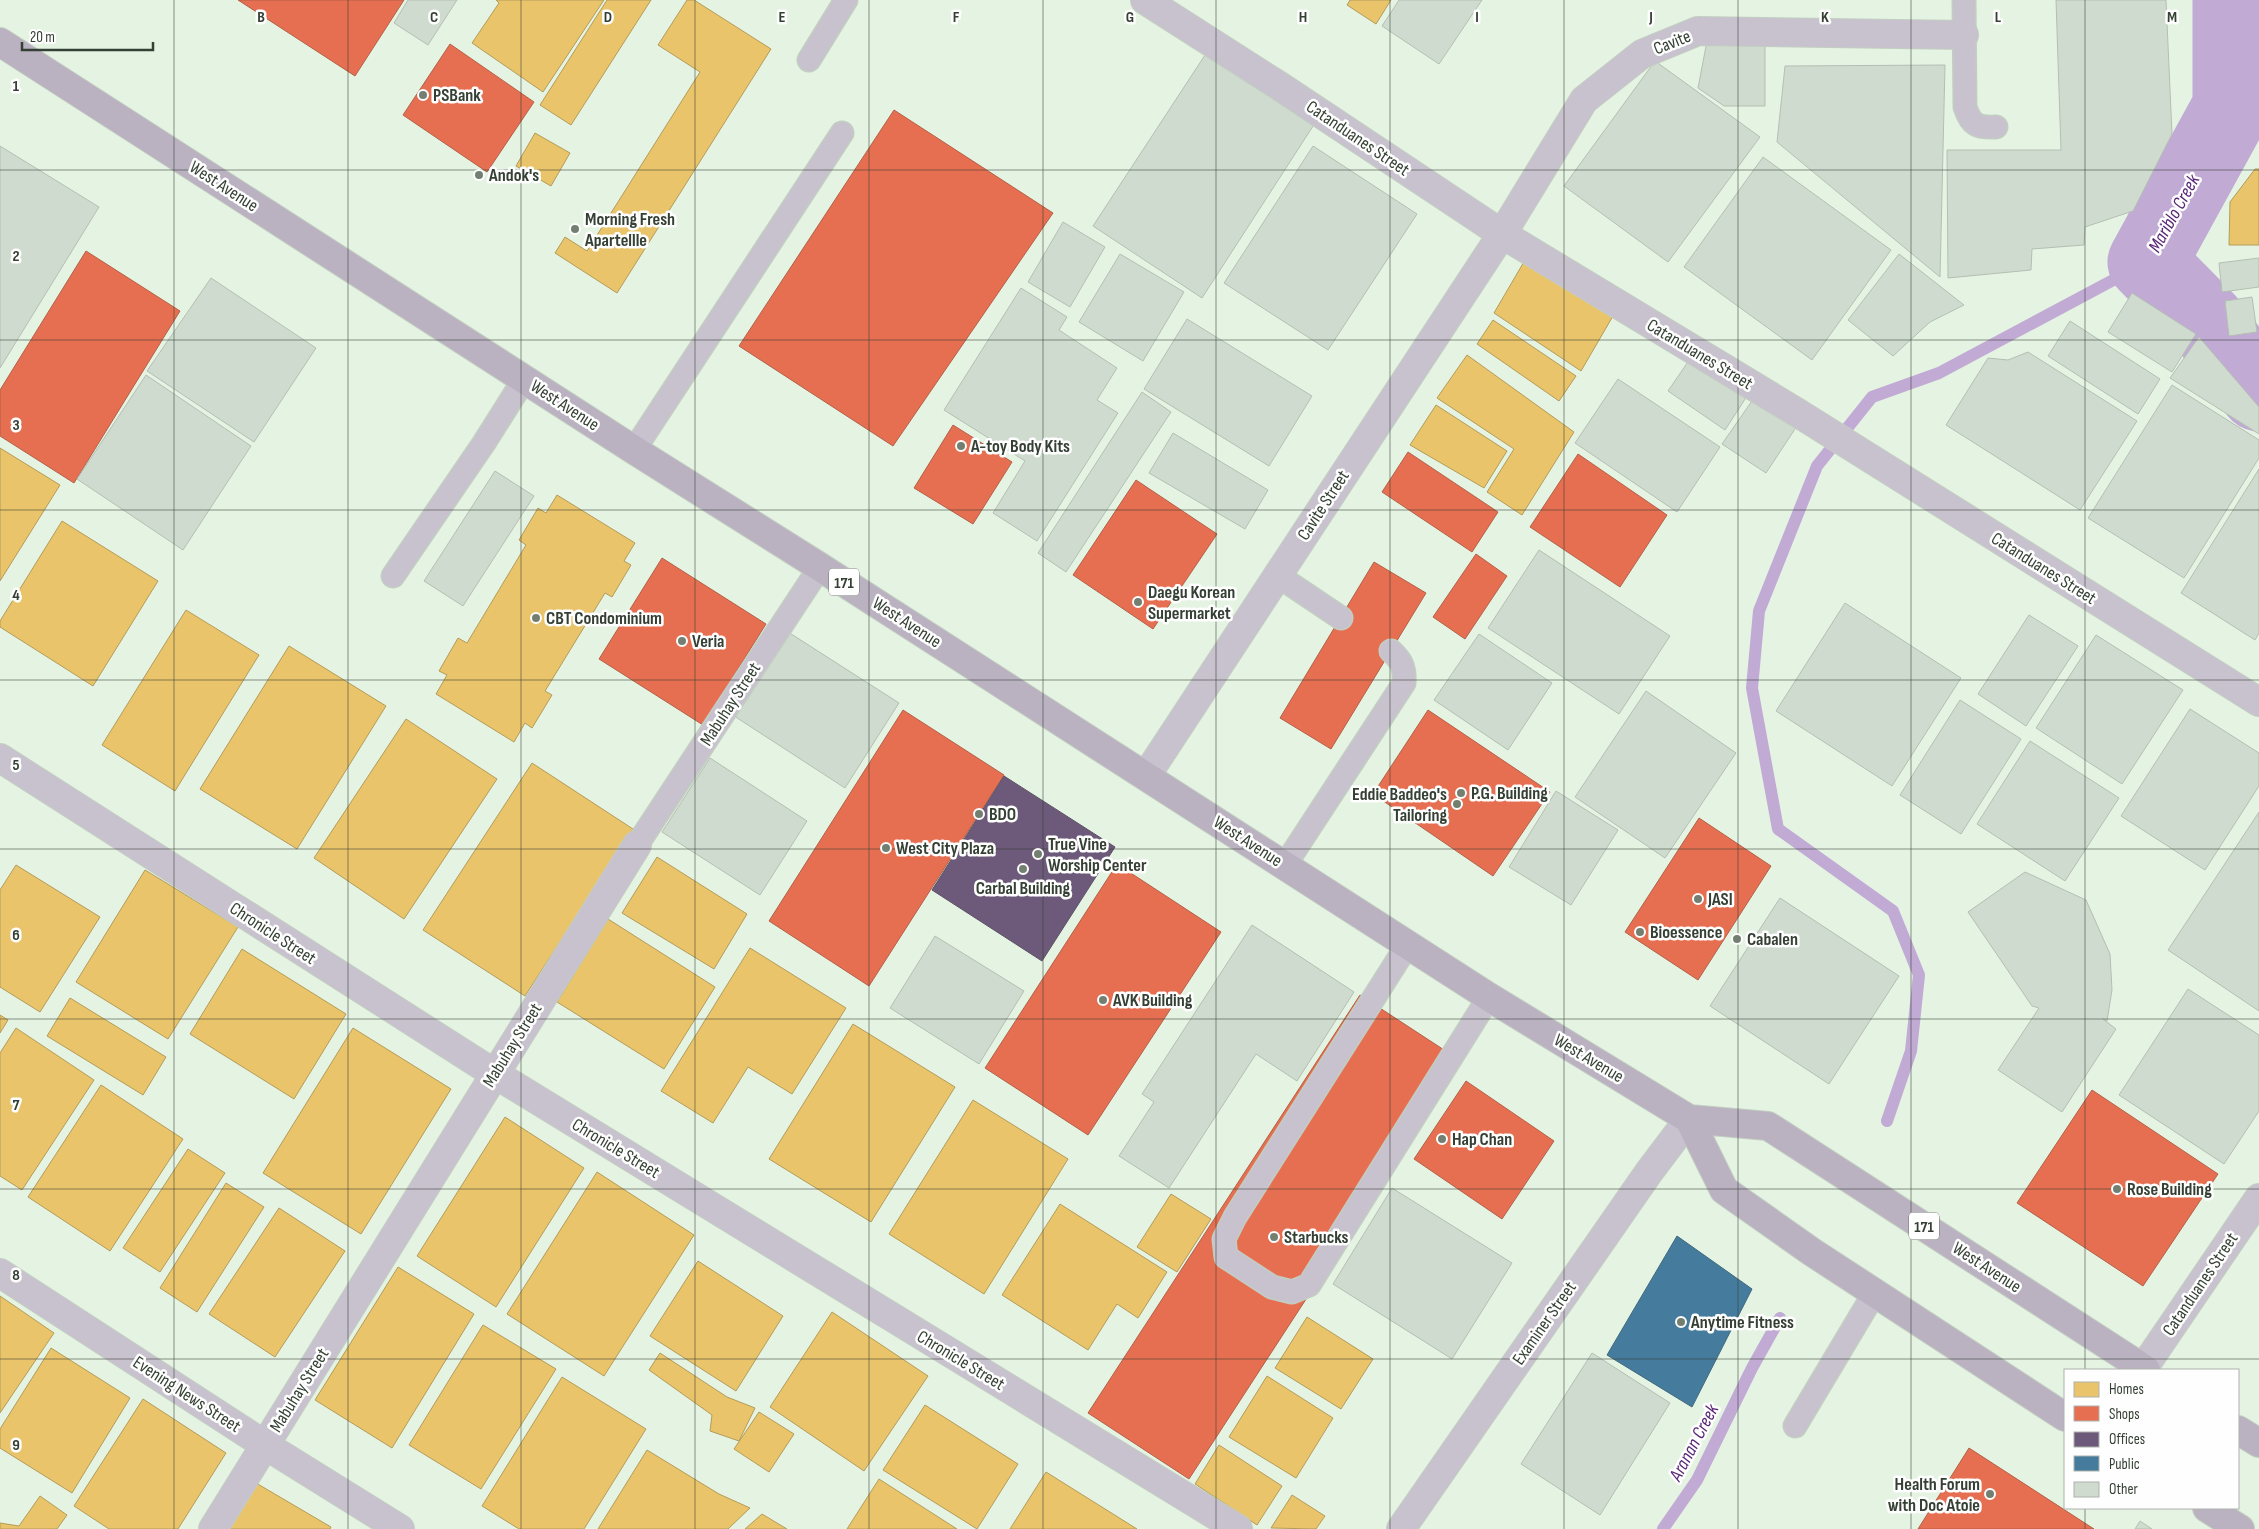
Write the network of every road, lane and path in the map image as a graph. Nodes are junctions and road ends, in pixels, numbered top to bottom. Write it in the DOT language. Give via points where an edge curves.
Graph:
graph roads {
  1 [pos="846,0"];
  2 [pos="1145,0"];
  3 [pos="1964,0"];
  4 [pos="1964,35"];
  5 [pos="0,42"];
  6 [pos="809,60"];
  7 [pos="1996,127"];
  8 [pos="842,133"];
  9 [pos="1502,234"];
  10 [pos="525,378"];
  11 [pos="634,450"];
  12 [pos="820,567"];
  13 [pos="1277,575"];
  14 [pos="393,576"];
  15 [pos="1341,618"];
  16 [pos="1391,651"];
  17 [pos="2259,702"];
  18 [pos="0,758"];
  19 [pos="1146,776"];
  20 [pos="636,845"];
  21 [pos="1285,865"];
  22 [pos="1408,944"];
  23 [pos="1489,997"];
  24 [pos="494,1074"];
  25 [pos="1689,1118"];
  26 [pos="2259,1198"];
  27 [pos="0,1273"];
  28 [pos="1875,1292"];
  29 [pos="2141,1369"];
  30 [pos="2144,1369"];
  31 [pos="2064,1416"];
  32 [pos="1795,1426"];
  33 [pos="2239,1431"];
  34 [pos="2259,1443"];
  35 [pos="265,1445"];
  36 [pos="2209,1509"];
  37 [pos="213,1529"];
  38 [pos="400,1529"];
  39 [pos="1238,1529"];
  40 [pos="1401,1529"];
  41 [pos="2240,1529"];
  1 -- 6 [label="lane"];
  2 -- 9 [label="street, Catanduanes Street"];
  3 -- 4 [label="lane"];
  4 -- 7 [label="lane" via="1965,107 1969,119 1982,128"];
  4 -- 9 [label="street, Cavite" via="1698,31 1642,54 1584,100"];
  5 -- 10 [label="main road, West Avenue / 171"];
  8 -- 11 [label="lane"];
  9 -- 13 [label="street, Cavite Street"];
  9 -- 17 [label="street, Catanduanes Street" via="1798,413"];
  10 -- 11 [label="main road, West Avenue / 171"];
  10 -- 14 [label="lane"];
  11 -- 12 [label="main road, West Avenue / 171"];
  12 -- 19 [label="main road, West Avenue / 171"];
  12 -- 20 [label="lane, Mabuhay Street"];
  13 -- 15 [label="lane"];
  13 -- 19 [label="street, Cavite Street"];
  16 -- 21 [label="lane" via="1400,658 1405,669 1404,682"];
  18 -- 24 [label="street, Chronicle Street"];
  19 -- 21 [label="main road, West Avenue / 171"];
  20 -- 24 [label="street, Mabuhay Street"];
  21 -- 22 [label="main road, West Avenue / 171"];
  22 -- 23 [label="main road, West Avenue / 171"];
  22 -- 23 [label="lane" via="1236,1217 1224,1239 1226,1257 1233,1262 1272,1287 1292,1292 1309,1285"];
  23 -- 25 [label="main road, West Avenue / 171"];
  24 -- 35 [label="street, Mabuhay Street"];
  24 -- 39 [label="street, Chronicle Street"];
  25 -- 28 [label="main road" via="1724,1190"];
  25 -- 29 [label="main road, West Avenue / 171" via="1768,1126"];
  25 -- 40 [label="street, Examiner Street"];
  26 -- 30 [label="street, Catanduanes Street"];
  27 -- 35 [label="street, Evening News Street"];
  28 -- 31 [label="main road"];
  28 -- 32 [label="lane"];
  33 -- 34 [label="main road"];
  35 -- 37 [label="street, Mabuhay Street"];
  35 -- 38 [label="street, Evening News Street"];
  36 -- 41 [label="main road"];
}
